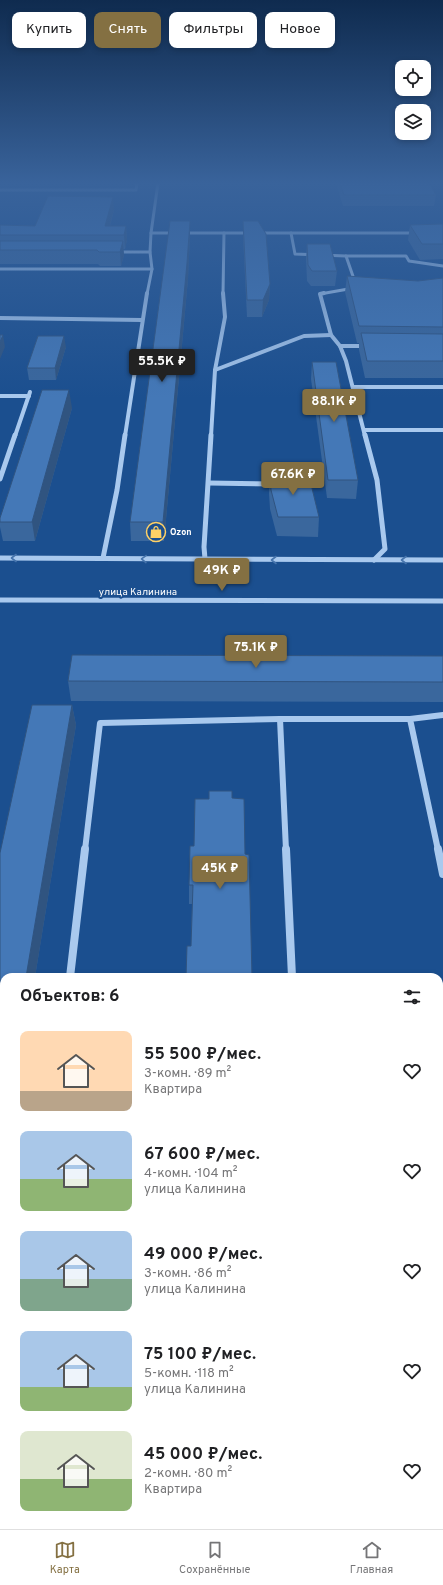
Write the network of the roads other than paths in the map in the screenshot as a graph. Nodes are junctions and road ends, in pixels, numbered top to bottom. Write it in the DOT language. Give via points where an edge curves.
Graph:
graph roads {
  1 [pos="150,254"];
  2 [pos="223,254"];
  3 [pos="304,254"];
  4 [pos="346,256"];
  5 [pos="443,266"];
  6 [pos="0,269"];
  7 [pos="152,269"];
  8 [pos="0,318"];
  9 [pos="142,320"];
  10 [pos="331,336"];
  11 [pos="340,346"];
  12 [pos="371,346"];
  13 [pos="215,370"];
  14 [pos="353,387"];
  15 [pos="443,387"];
  16 [pos="0,396"];
  17 [pos="364,430"];
  18 [pos="443,430"];
  19 [pos="0,479"];
  20 [pos="209,483"];
  21 [pos="287,484"];
  22 [pos="0,558"];
  23 [pos="102,558"];
  24 [pos="205,559"];
  25 [pos="374,560"];
  26 [pos="443,560"];
  27 [pos="0,600"];
  28 [pos="443,601"];
  29 [pos="443,715"];
  30 [pos="280,719"];
  31 [pos="410,719"];
  32 [pos="443,874"];
  33 [pos="70,973"];
  34 [pos="292,973"];
  1 -- 7 [label="street"];
  2 -- 13 [label="street" via="222,287 225,317"];
  3 -- 4 [label="street"];
  4 -- 5 [label="street" via="406,256 409,261"];
  4 -- 10 [label="street" via="357,287 320,294"];
  6 -- 7 [label="street"];
  7 -- 9 [label="street"];
  8 -- 9 [label="street"];
  9 -- 23 [label="street" via="117,490"];
  10 -- 11 [label="street"];
  10 -- 13 [label="street" via="304,336"];
  11 -- 12 [label="street"];
  11 -- 14 [label="street"];
  13 -- 20 [label="street"];
  14 -- 15 [label="street"];
  14 -- 17 [label="street"];
  16 -- 19 [label="street" via="29,394"];
  17 -- 18 [label="street"];
  17 -- 25 [label="street" via="377,480 384,549"];
  20 -- 21 [label="street"];
  20 -- 24 [label="street"];
  23 -- 22 [label="street, one-way"];
  24 -- 23 [label="street, one-way"];
  25 -- 24 [label="street, one-way"];
  26 -- 25 [label="street, one-way"];
  27 -- 28 [label="street, улица Калинина"];
  29 -- 31 [label="street"];
  30 -- 31 [label="street"];
  30 -- 33 [label="street" via="100,723"];
  30 -- 34 [label="street"];
  31 -- 32 [label="street"];
}
